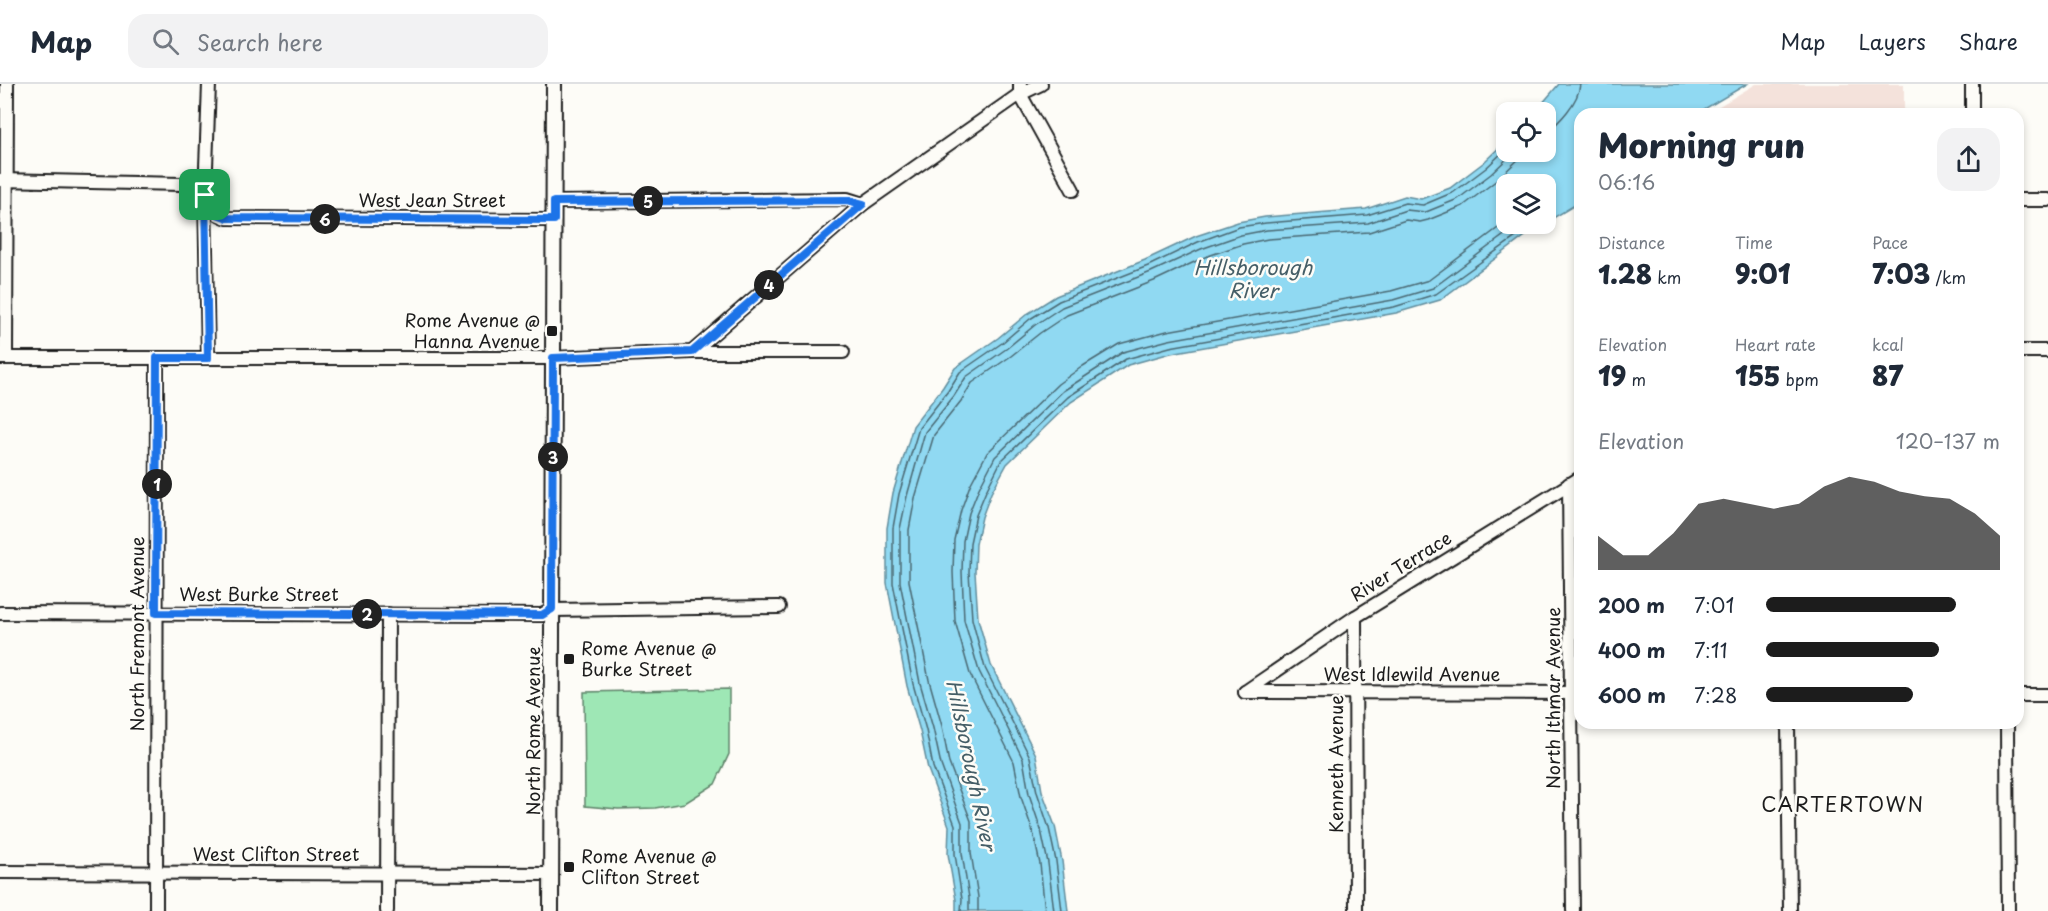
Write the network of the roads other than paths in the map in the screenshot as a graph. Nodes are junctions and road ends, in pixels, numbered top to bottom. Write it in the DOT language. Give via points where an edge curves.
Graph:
graph roads {
  1 [pos="7,84"];
  2 [pos="209,84"];
  3 [pos="216,84"];
  4 [pos="554,84"];
  5 [pos="1041,84"];
  6 [pos="1972,84"];
  7 [pos="1020,89"];
  8 [pos="1972,108"];
  9 [pos="4,180"];
  10 [pos="1073,190"];
  11 [pos="205,195"];
  12 [pos="2024,200"];
  13 [pos="2048,200"];
  14 [pos="554,202"];
  15 [pos="863,204"];
  16 [pos="554,220"];
  17 [pos="2024,351"];
  18 [pos="2048,351"];
  19 [pos="692,352"];
  20 [pos="843,352"];
  21 [pos="3,358"];
  22 [pos="157,358"];
  23 [pos="208,358"];
  24 [pos="553,358"];
  25 [pos="1574,481"];
  26 [pos="779,607"];
  27 [pos="552,609"];
  28 [pos="0,613"];
  29 [pos="156,613"];
  30 [pos="388,614"];
  31 [pos="1355,617"];
  32 [pos="1245,692"];
  33 [pos="1354,693"];
  34 [pos="1574,693"];
  35 [pos="2024,695"];
  36 [pos="2048,695"];
  37 [pos="1576,729"];
  38 [pos="1788,729"];
  39 [pos="2007,729"];
  40 [pos="0,872"];
  41 [pos="156,872"];
  42 [pos="386,873"];
  43 [pos="552,873"];
  44 [pos="156,911"];
  45 [pos="387,911"];
  46 [pos="551,911"];
  47 [pos="1356,911"];
  48 [pos="1573,911"];
  49 [pos="1790,911"];
  50 [pos="2008,911"];
  1 -- 9 [label="street"];
  2 -- 3 [label="street"];
  2 -- 11 [label="street"];
  4 -- 14 [label="street, North Rome Avenue"];
  5 -- 7 [label="street"];
  6 -- 8 [label="street"];
  7 -- 10 [label="street"];
  7 -- 15 [label="street"];
  9 -- 11 [label="street, West Jean Street" via="181,184"];
  9 -- 21 [label="street"];
  11 -- 16 [label="street, West Jean Street" via="217,214 228,218"];
  11 -- 23 [label="street"];
  12 -- 13 [label="street"];
  14 -- 15 [label="street" via="847,200"];
  14 -- 16 [label="street, North Rome Avenue"];
  15 -- 19 [label="street"];
  16 -- 24 [label="street, North Rome Avenue"];
  17 -- 18 [label="street"];
  19 -- 20 [label="street"];
  19 -- 24 [label="street"];
  21 -- 22 [label="street"];
  22 -- 23 [label="street"];
  22 -- 29 [label="street, North Fremont Avenue"];
  23 -- 24 [label="street"];
  24 -- 27 [label="street, North Rome Avenue"];
  25 -- 31 [label="street, River Terrace"];
  26 -- 27 [label="street, West Burke Street"];
  27 -- 30 [label="street, West Burke Street" via="542,615"];
  27 -- 43 [label="street, North Rome Avenue"];
  28 -- 29 [label="street, West Burke Street"];
  29 -- 30 [label="street, West Burke Street"];
  29 -- 41 [label="street, North Fremont Avenue"];
  30 -- 42 [label="street"];
  31 -- 32 [label="street, River Terrace"];
  31 -- 33 [label="street, Kenneth Avenue"];
  32 -- 33 [label="street, West Idlewild Avenue"];
  33 -- 34 [label="street, West Idlewild Avenue"];
  33 -- 47 [label="street, Kenneth Avenue"];
  35 -- 36 [label="street"];
  37 -- 48 [label="street, North Ithmar Avenue"];
  38 -- 49 [label="street"];
  39 -- 50 [label="street"];
  40 -- 41 [label="street, West Clifton Street"];
  41 -- 42 [label="street, West Clifton Street"];
  41 -- 44 [label="street, North Fremont Avenue"];
  42 -- 43 [label="street, West Clifton Street"];
  42 -- 45 [label="street"];
  43 -- 46 [label="street, North Rome Avenue"];
}
